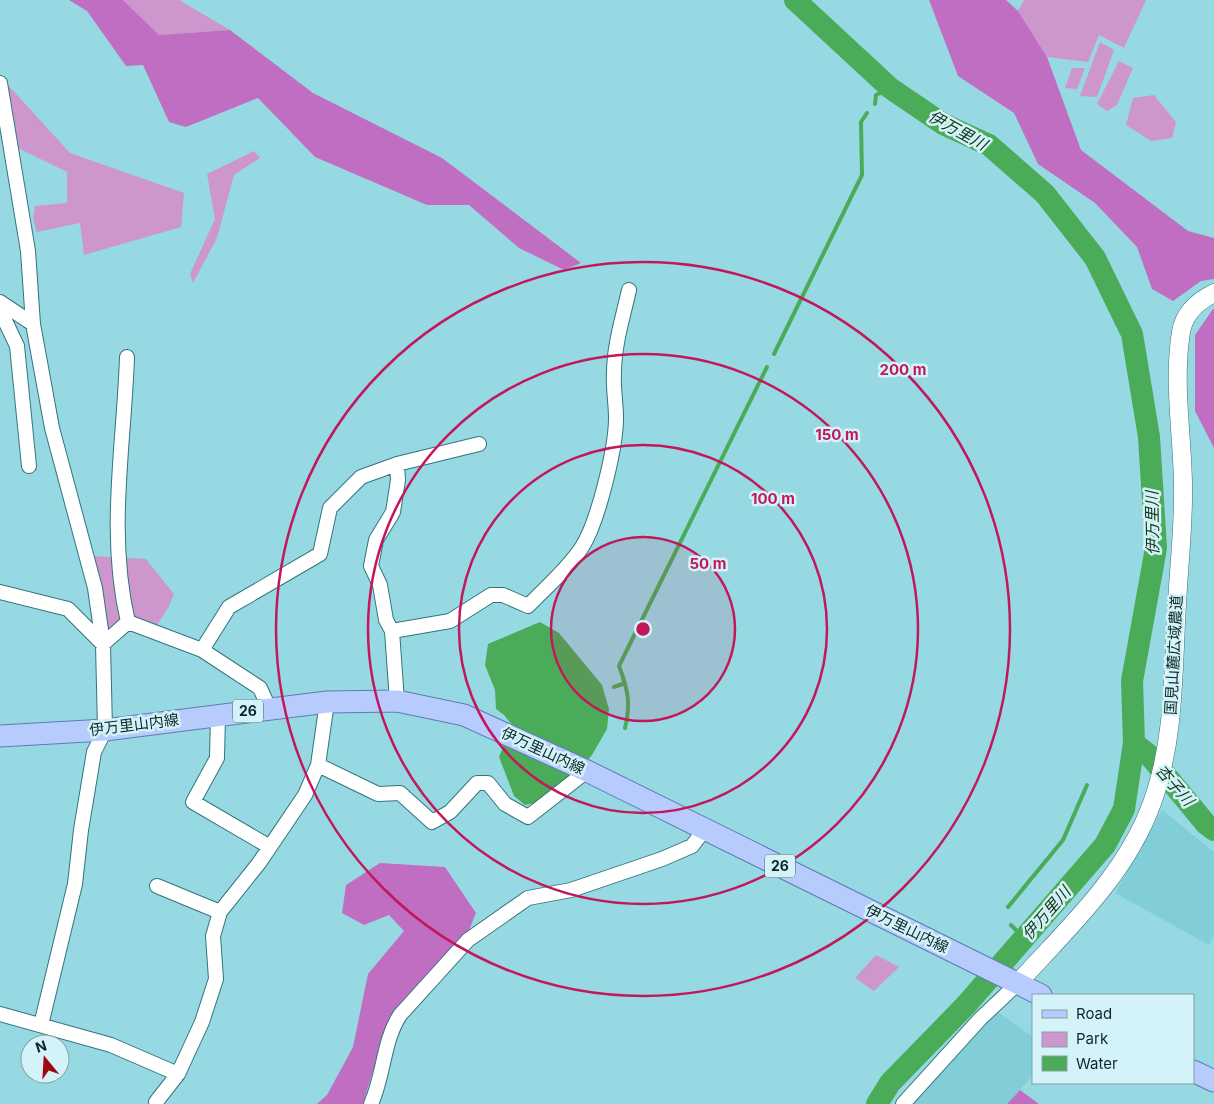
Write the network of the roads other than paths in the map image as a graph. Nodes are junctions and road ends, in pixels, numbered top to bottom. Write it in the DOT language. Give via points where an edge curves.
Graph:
graph roads {
  1 [pos="0,83"];
  2 [pos="629,290"];
  3 [pos="1214,293"];
  4 [pos="0,302"];
  5 [pos="0,310"];
  6 [pos="33,324"];
  7 [pos="126,357"];
  8 [pos="479,444"];
  9 [pos="397,464"];
  10 [pos="29,466"];
  11 [pos="0,592"];
  12 [pos="128,622"];
  13 [pos="392,631"];
  14 [pos="103,644"];
  15 [pos="202,650"];
  16 [pos="397,701"];
  17 [pos="327,702"];
  18 [pos="269,708"];
  19 [pos="218,715"];
  20 [pos="105,730"];
  21 [pos="0,736"];
  22 [pos="318,765"];
  23 [pos="587,772"];
  24 [pos="705,830"];
  25 [pos="270,847"];
  26 [pos="157,886"];
  27 [pos="220,912"];
  28 [pos="1015,983"];
  29 [pos="1039,994"];
  30 [pos="0,1014"];
  31 [pos="41,1025"];
  32 [pos="1194,1071"];
  33 [pos="178,1074"];
  34 [pos="1214,1081"];
  35 [pos="157,1104"];
  36 [pos="371,1104"];
  37 [pos="903,1104"];
  1 -- 6 [label="street" via="28,251"];
  2 -- 13 [label="street" via="614,372 615,445 595,519 583,546 528,606 503,595 491,595 450,621"];
  3 -- 28 [label="street, 国見山麓広域農道" via="1203,298 1188,313 1181,330 1178,372 1183,485 1168,736 1152,803 1130,848 1103,890"];
  4 -- 6 [label="street"];
  5 -- 10 [label="street" via="16,346"];
  6 -- 14 [label="street" via="52,428 95,588"];
  7 -- 12 [label="street" via="117,480 120,587"];
  8 -- 9 [label="street"];
  9 -- 13 [label="street" via="393,512 376,540 371,566 380,585 386,620"];
  9 -- 15 [label="street" via="361,477 330,508 320,554 229,607"];
  11 -- 14 [label="street" via="68,609"];
  12 -- 14 [label="street"];
  12 -- 15 [label="street"];
  13 -- 16 [label="street"];
  14 -- 20 [label="street"];
  15 -- 18 [label="street" via="260,688"];
  16 -- 17 [label="main road, 伊万里山内線 / 26"];
  16 -- 23 [label="main road, 伊万里山内線 / 26" via="464,715"];
  17 -- 18 [label="main road, 伊万里山内線 / 26"];
  17 -- 22 [label="street"];
  18 -- 19 [label="main road, 伊万里山内線 / 26"];
  19 -- 20 [label="main road, 伊万里山内線 / 26"];
  19 -- 25 [label="street" via="218,758 193,802"];
  20 -- 21 [label="main road, 伊万里山内線 / 26"];
  20 -- 31 [label="street" via="94,752 75,884"];
  22 -- 23 [label="street" via="378,794 400,793 432,822 450,812 477,783 488,783 505,804 528,817"];
  22 -- 25 [label="street" via="305,795"];
  23 -- 24 [label="main road, 伊万里山内線 / 26"];
  24 -- 28 [label="main road, 伊万里山内線 / 26"];
  24 -- 36 [label="street" via="692,846 662,859 571,890 528,898 468,940 392,1027 383,1070"];
  25 -- 27 [label="street"];
  26 -- 27 [label="street"];
  27 -- 33 [label="street" via="213,936 216,979 202,1022"];
  28 -- 29 [label="main road, 伊万里山内線 / 26"];
  28 -- 37 [label="street"];
  30 -- 31 [label="street"];
  31 -- 33 [label="street" via="111,1045"];
  32 -- 34 [label="main road"];
  33 -- 35 [label="street"];
}
